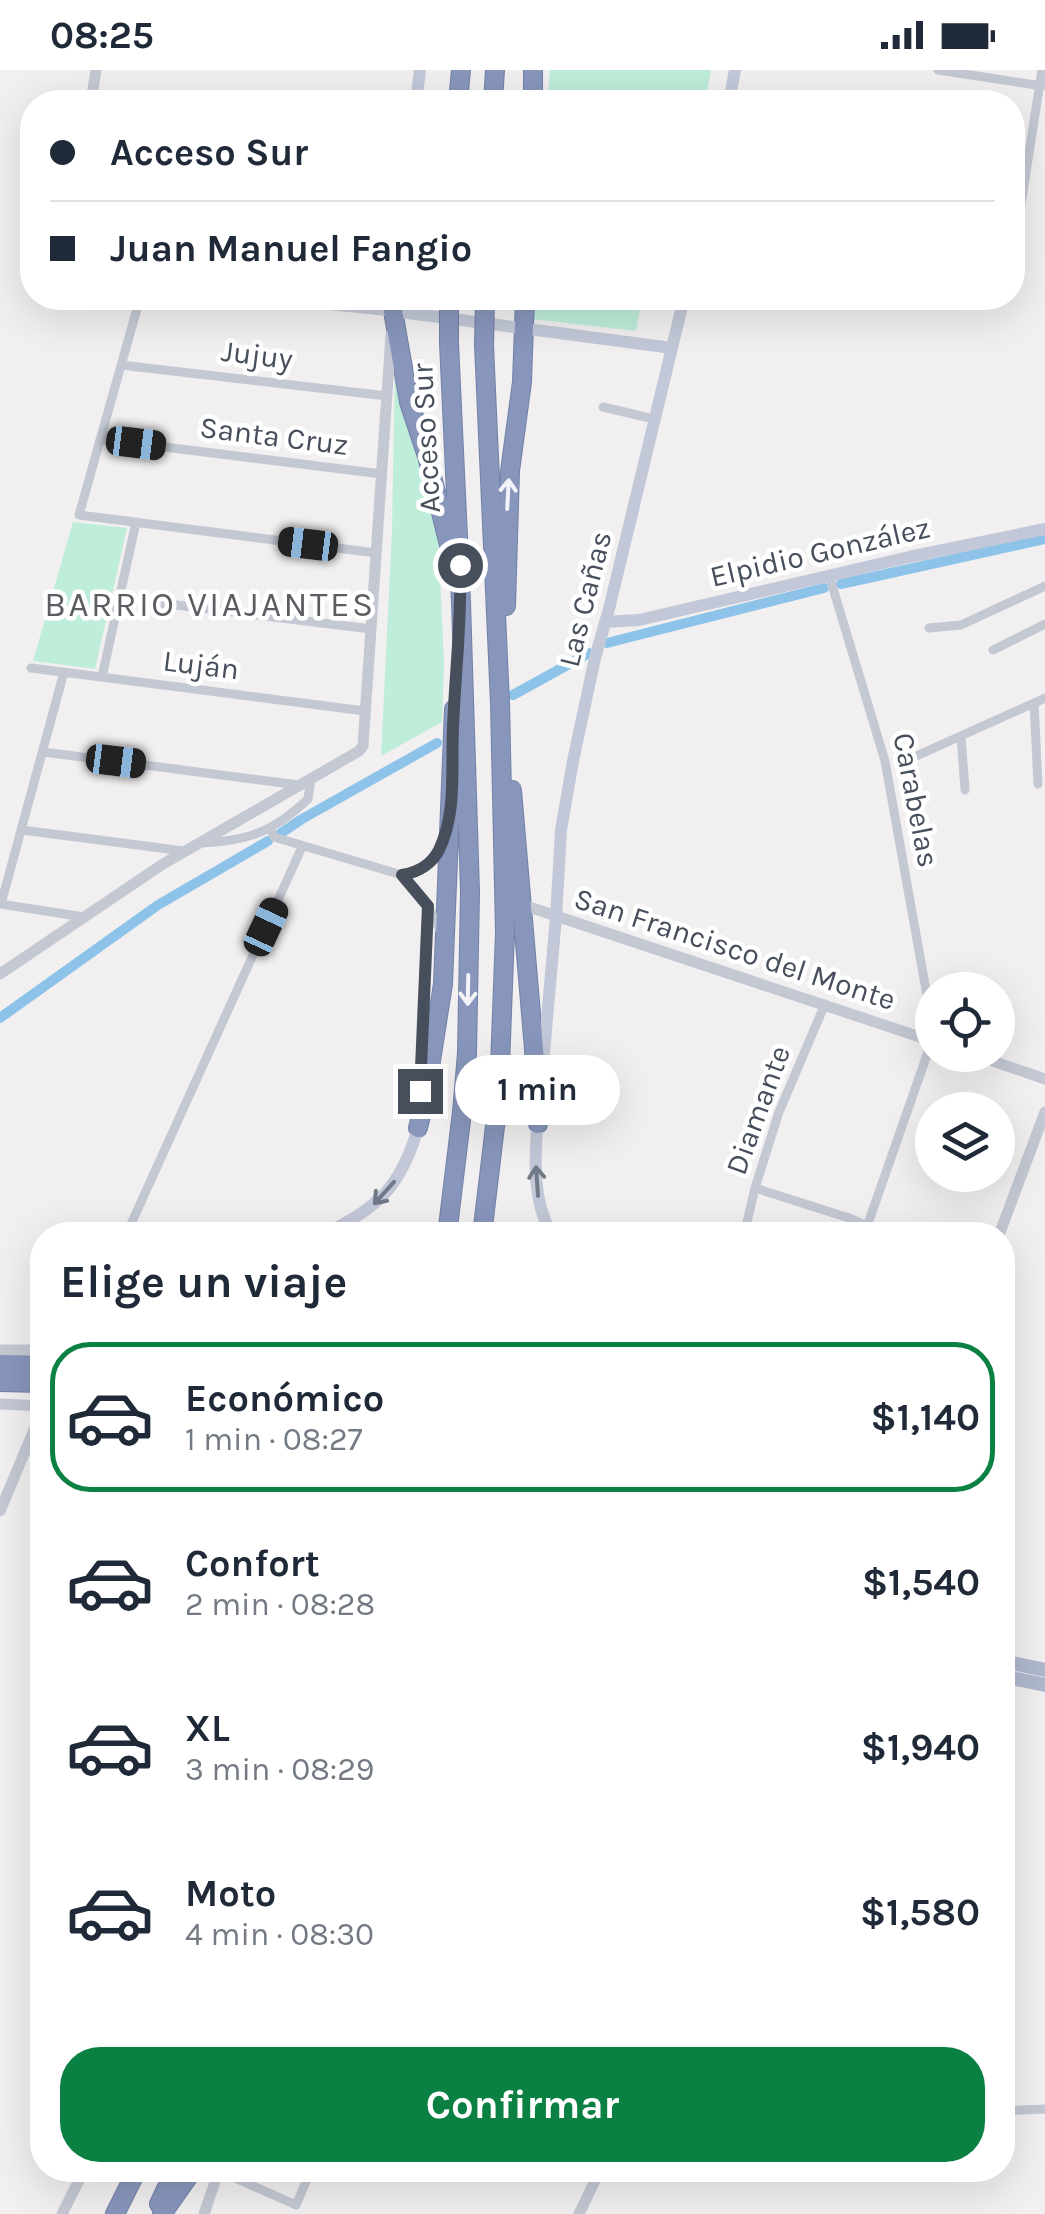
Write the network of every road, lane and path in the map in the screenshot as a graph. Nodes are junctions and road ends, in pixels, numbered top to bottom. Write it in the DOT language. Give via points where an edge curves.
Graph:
graph roads {
  1 [pos="938,70"];
  2 [pos="1042,70"];
  3 [pos="972,72"];
  4 [pos="1042,86"];
  5 [pos="1025,183"];
  6 [pos="137,310"];
  7 [pos="394,310"];
  8 [pos="395,310"];
  9 [pos="428,310"];
  10 [pos="449,310"];
  11 [pos="484,310"];
  12 [pos="524,310"];
  13 [pos="681,310"];
  14 [pos="524,327"];
  15 [pos="672,348"];
  16 [pos="121,365"];
  17 [pos="387,396"];
  18 [pos="603,407"];
  19 [pos="654,420"];
  20 [pos="100,439"];
  21 [pos="382,474"];
  22 [pos="136,522"];
  23 [pos="1045,530"];
  24 [pos="376,553"];
  25 [pos="829,575"];
  26 [pos="1045,586"];
  27 [pos="119,598"];
  28 [pos="461,602"];
  29 [pos="606,622"];
  30 [pos="1045,624"];
  31 [pos="929,628"];
  32 [pos="371,629"];
  33 [pos="460,629"];
  34 [pos="993,650"];
  35 [pos="30,668"];
  36 [pos="64,672"];
  37 [pos="102,677"];
  38 [pos="1045,698"];
  39 [pos="500,699"];
  40 [pos="1034,703"];
  41 [pos="365,710"];
  42 [pos="962,736"];
  43 [pos="42,752"];
  44 [pos="912,758"];
  45 [pos="305,782"];
  46 [pos="1038,784"];
  47 [pos="965,790"];
  48 [pos="450,817"];
  49 [pos="270,828"];
  50 [pos="22,830"];
  51 [pos="198,843"];
  52 [pos="302,846"];
  53 [pos="184,851"];
  54 [pos="402,875"];
  55 [pos="1,904"];
  56 [pos="523,905"];
  57 [pos="428,906"];
  58 [pos="84,917"];
  59 [pos="556,917"];
  60 [pos="446,943"];
  61 [pos="923,972"];
  62 [pos="0,974"];
  63 [pos="825,1004"];
  64 [pos="915,1035"];
  65 [pos="1015,1068"];
  66 [pos="921,1072"];
  67 [pos="1045,1078"];
  68 [pos="1045,1112"];
  69 [pos="538,1124"];
  70 [pos="418,1128"];
  71 [pos="755,1188"];
  72 [pos="132,1222"];
  73 [pos="348,1222"];
  74 [pos="449,1222"];
  75 [pos="484,1222"];
  76 [pos="547,1222"];
  77 [pos="747,1222"];
  78 [pos="855,1222"];
  79 [pos="868,1222"];
  80 [pos="1004,1222"];
  81 [pos="0,1350"];
  82 [pos="30,1350"];
  83 [pos="0,1364"];
  84 [pos="30,1365"];
  85 [pos="0,1382"];
  86 [pos="30,1383"];
  87 [pos="0,1404"];
  88 [pos="30,1408"];
  89 [pos="30,1438"];
  90 [pos="0,1511"];
  91 [pos="1015,1664"];
  92 [pos="1045,1670"];
  93 [pos="1015,1679"];
  94 [pos="1045,1685"];
  95 [pos="1045,2109"];
  96 [pos="1015,2110"];
  97 [pos="78,2182"];
  98 [pos="129,2182"];
  99 [pos="169,2182"];
  100 [pos="185,2182"];
  101 [pos="215,2182"];
  102 [pos="245,2182"];
  103 [pos="306,2182"];
  104 [pos="594,2182"];
  105 [pos="119,2206"];
  106 [pos="62,2214"];
  107 [pos="154,2214"];
  108 [pos="162,2214"];
  109 [pos="204,2214"];
  110 [pos="579,2214"];
  1 -- 3 [label="street"];
  2 -- 4 [label="street"];
  3 -- 4 [label="street"];
  4 -- 5 [label="street"];
  6 -- 16 [label="street"];
  7 -- 17 [label="street"];
  8 -- 28 [label="highway" via="409,402"];
  9 -- 14 [label="main road"];
  10 -- 28 [label="highway, Acceso Sur, bridge"];
  11 -- 39 [label="highway, Acceso Sur, bridge"];
  12 -- 14 [label="highway"];
  13 -- 15 [label="main road, Las Cañas"];
  14 -- 15 [label="main road"];
  39 -- 14 [label="highway, one-way"];
  15 -- 19 [label="main road, Las Cañas"];
  16 -- 17 [label="street, Jujuy"];
  16 -- 20 [label="street"];
  17 -- 21 [label="street"];
  18 -- 19 [label="street"];
  19 -- 29 [label="main road, Las Cañas"];
  20 -- 21 [label="street, Santa Cruz"];
  20 -- 22 [label="street" via="79,515"];
  21 -- 24 [label="street"];
  22 -- 24 [label="street"];
  22 -- 27 [label="street"];
  23 -- 25 [label="main road, Elpidio González"];
  24 -- 32 [label="street"];
  25 -- 29 [label="main road, Elpidio González" via="640,620"];
  25 -- 61 [label="street, Carabelas" via="885,761"];
  26 -- 31 [label="street" via="961,625"];
  27 -- 32 [label="street"];
  27 -- 37 [label="street"];
  28 -- 33 [label="highway, Acceso Sur"];
  29 -- 59 [label="main road, Las Cañas" via="563,814"];
  30 -- 34 [label="street"];
  32 -- 41 [label="street"];
  33 -- 48 [label="highway"];
  33 -- 74 [label="highway, Acceso Sur, one-way" via="470,858 468,1003"];
  35 -- 36 [label="street, Luján"];
  36 -- 37 [label="street, Luján"];
  36 -- 43 [label="street"];
  37 -- 41 [label="street, Luján"];
  38 -- 40 [label="street"];
  39 -- 56 [label="highway"];
  39 -- 75 [label="highway, Acceso Sur" via="504,1000"];
  40 -- 42 [label="street"];
  40 -- 46 [label="street"];
  41 -- 45 [label="street" via="359,751"];
  42 -- 44 [label="street"];
  42 -- 47 [label="street"];
  43 -- 45 [label="street"];
  43 -- 50 [label="street"];
  45 -- 49 [label="street" via="308,799"];
  45 -- 51 [label="street"];
  48 -- 54 [label="street" via="432,861"];
  48 -- 60 [label="highway"];
  49 -- 51 [label="street"];
  49 -- 52 [label="street" via="274,837"];
  50 -- 53 [label="street"];
  50 -- 55 [label="street"];
  51 -- 53 [label="street"];
  52 -- 54 [label="street"];
  52 -- 72 [label="street"];
  53 -- 58 [label="street"];
  54 -- 57 [label="street"];
  55 -- 58 [label="street"];
  56 -- 59 [label="street, San Francisco del Monte"];
  56 -- 69 [label="highway"];
  57 -- 60 [label="street"];
  57 -- 70 [label="street"];
  58 -- 62 [label="street"];
  59 -- 63 [label="street, San Francisco del Monte"];
  59 -- 69 [label="main road, Las Cañas"];
  60 -- 70 [label="highway"];
  63 -- 64 [label="street, San Francisco del Monte"];
  63 -- 71 [label="street, Diamante"];
  65 -- 67 [label="street"];
  66 -- 79 [label="street"];
  68 -- 80 [label="street"];
  76 -- 69 [label="main road, Las Cañas, one-way" via="536,1179"];
  70 -- 73 [label="main road, one-way" via="390,1189"];
  71 -- 77 [label="street, Diamante"];
  71 -- 78 [label="street"];
  81 -- 82 [label="street"];
  83 -- 84 [label="highway"];
  85 -- 86 [label="highway"];
  87 -- 88 [label="street"];
  89 -- 90 [label="street"];
  91 -- 92 [label="main road"];
  93 -- 94 [label="main road"];
  95 -- 96 [label="street"];
  97 -- 106 [label="street"];
  98 -- 105 [label="highway"];
  99 -- 107 [label="highway"];
  100 -- 108 [label="highway"];
  101 -- 109 [label="street"];
  102 -- 103 [label="street" via="296,2205"];
  104 -- 110 [label="street"];
}
